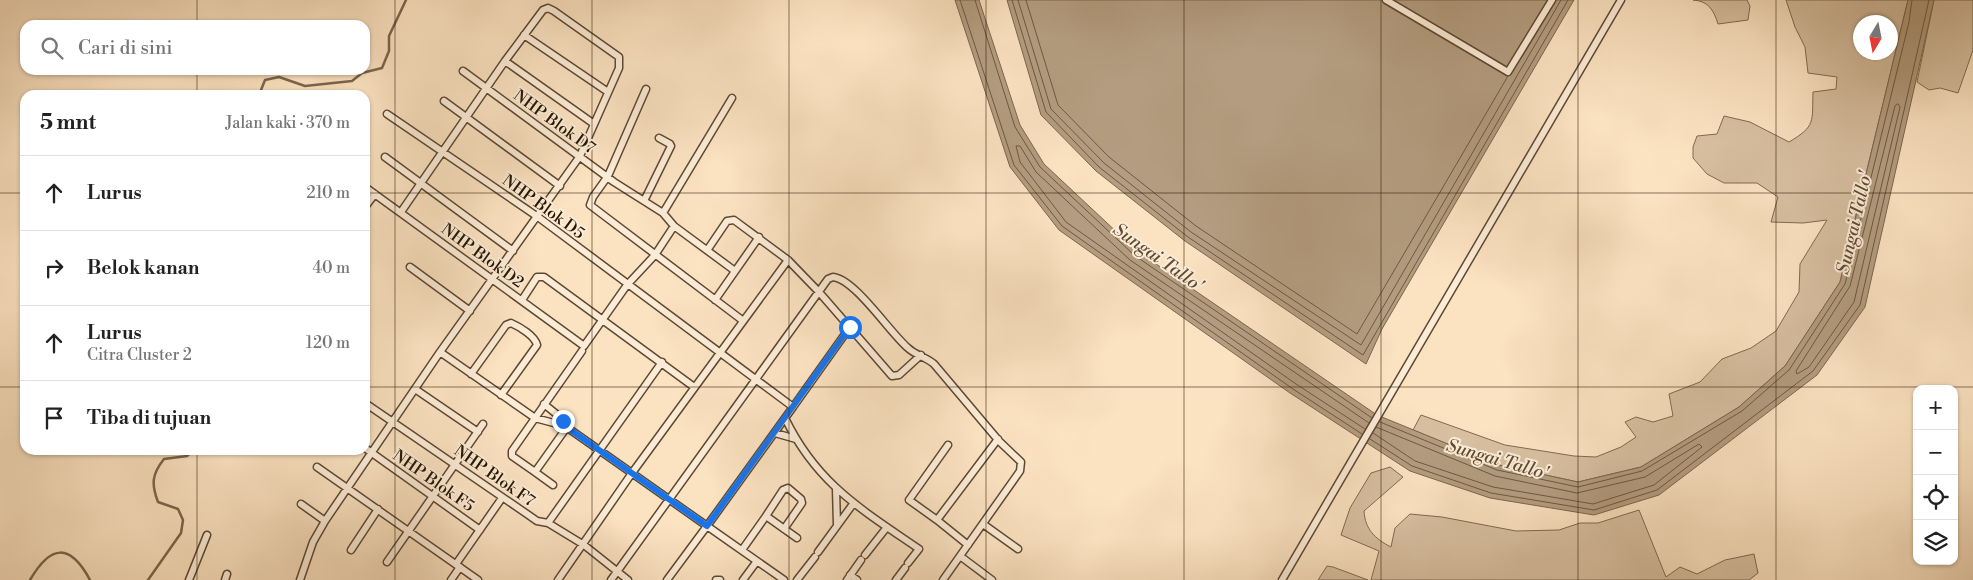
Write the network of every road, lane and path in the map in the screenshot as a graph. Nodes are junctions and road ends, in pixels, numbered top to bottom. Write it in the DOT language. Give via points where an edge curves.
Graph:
graph roads {
  1 [pos="1386,0"];
  2 [pos="1552,0"];
  3 [pos="1621,0"];
  4 [pos="524,35"];
  5 [pos="505,62"];
  6 [pos="464,71"];
  7 [pos="486,89"];
  8 [pos="646,89"];
  9 [pos="608,92"];
  10 [pos="732,98"];
  11 [pos="444,101"];
  12 [pos="388,114"];
  13 [pos="467,117"];
  14 [pos="594,124"];
  15 [pos="659,138"];
  16 [pos="443,152"];
  17 [pos="580,156"];
  18 [pos="384,157"];
  19 [pos="608,176"];
  20 [pos="421,186"];
  21 [pos="560,186"];
  22 [pos="370,190"];
  23 [pos="375,194"];
  24 [pos="370,200"];
  25 [pos="644,201"];
  26 [pos="401,212"];
  27 [pos="663,213"];
  28 [pos="538,217"];
  29 [pos="674,226"];
  30 [pos="759,236"];
  31 [pos="708,249"];
  32 [pos="513,251"];
  33 [pos="654,255"];
  34 [pos="790,262"];
  35 [pos="410,267"];
  36 [pos="736,271"];
  37 [pos="493,278"];
  38 [pos="627,285"];
  39 [pos="819,292"];
  40 [pos="522,300"];
  41 [pos="715,300"];
  42 [pos="470,311"];
  43 [pos="604,320"];
  44 [pos="742,320"];
  45 [pos="850,327"];
  46 [pos="583,348"];
  47 [pos="440,352"];
  48 [pos="720,352"];
  49 [pos="922,354"];
  50 [pos="662,362"];
  51 [pos="471,374"];
  52 [pos="756,379"];
  53 [pos="694,387"];
  54 [pos="415,388"];
  55 [pos="501,395"];
  56 [pos="544,404"];
  57 [pos="370,406"];
  58 [pos="793,407"];
  59 [pos="535,418"];
  60 [pos="785,418"];
  61 [pos="394,420"];
  62 [pos="483,424"];
  63 [pos="566,427"];
  64 [pos="478,432"];
  65 [pos="775,433"];
  66 [pos="796,439"];
  67 [pos="998,439"];
  68 [pos="948,445"];
  69 [pos="600,449"];
  70 [pos="372,452"];
  71 [pos="456,465"];
  72 [pos="317,468"];
  73 [pos="535,472"];
  74 [pos="632,472"];
  75 [pos="553,485"];
  76 [pos="348,488"];
  77 [pos="836,488"];
  78 [pos="434,498"];
  79 [pos="502,498"];
  80 [pos="669,501"];
  81 [pos="300,504"];
  82 [pos="853,504"];
  83 [pos="378,510"];
  84 [pos="766,516"];
  85 [pos="937,520"];
  86 [pos="325,521"];
  87 [pos="548,523"];
  88 [pos="983,524"];
  89 [pos="837,525"];
  90 [pos="707,526"];
  91 [pos="887,526"];
  92 [pos="784,529"];
  93 [pos="480,530"];
  94 [pos="410,532"];
  95 [pos="207,536"];
  96 [pos="797,538"];
  97 [pos="584,545"];
  98 [pos="968,545"];
  99 [pos="1018,549"];
  100 [pos="351,550"];
  101 [pos="742,550"];
  102 [pos="960,556"];
  103 [pos="757,561"];
  104 [pos="387,562"];
  105 [pos="458,565"];
  106 [pos="617,571"];
  107 [pos="848,578"];
  108 [pos="188,580"];
  109 [pos="300,580"];
  110 [pos="451,580"];
  111 [pos="478,580"];
  112 [pos="558,580"];
  113 [pos="611,580"];
  114 [pos="628,580"];
  115 [pos="667,580"];
  116 [pos="716,580"];
  117 [pos="720,580"];
  118 [pos="743,580"];
  119 [pos="784,580"];
  120 [pos="798,580"];
  121 [pos="857,580"];
  122 [pos="896,580"];
  123 [pos="943,580"];
  124 [pos="992,580"];
  125 [pos="1282,580"];
  1 -- 2 [label="street" via="1508,72"];
  3 -- 125 [label="street"];
  4 -- 5 [label="street"];
  4 -- 9 [label="street"];
  4 -- 9 [label="street" via="543,10 554,11 619,58 620,68"];
  5 -- 7 [label="street"];
  5 -- 14 [label="street"];
  6 -- 7 [label="street, NHP Blok D7"];
  7 -- 13 [label="street"];
  7 -- 17 [label="street, NHP Blok D7"];
  8 -- 19 [label="street"];
  9 -- 14 [label="street"];
  10 -- 27 [label="street"];
  11 -- 13 [label="street, NHP Blok D5"];
  12 -- 16 [label="street, NHP Blok D5"];
  13 -- 16 [label="street"];
  13 -- 21 [label="street, NHP Blok D5"];
  14 -- 17 [label="street"];
  15 -- 25 [label="street" via="671,146"];
  16 -- 20 [label="street"];
  16 -- 28 [label="street, NHP Blok D5"];
  17 -- 19 [label="street, NHP Blok D7"];
  17 -- 21 [label="street"];
  18 -- 20 [label="street"];
  19 -- 25 [label="street, NHP Blok D7"];
  19 -- 33 [label="street" via="590,206"];
  20 -- 26 [label="street"];
  20 -- 32 [label="street"];
  21 -- 28 [label="street"];
  22 -- 23 [label="street, NHP Blok D2"];
  23 -- 24 [label="street"];
  23 -- 26 [label="street, NHP Blok D2"];
  25 -- 27 [label="street, NHP Blok D7"];
  26 -- 37 [label="street, NHP Blok D2"];
  27 -- 29 [label="street, NHP Blok D7"];
  28 -- 32 [label="street"];
  28 -- 38 [label="street, NHP Blok D5"];
  29 -- 31 [label="street, NHP Blok D7"];
  29 -- 33 [label="street"];
  30 -- 31 [label="street" via="731,219"];
  30 -- 34 [label="street"];
  30 -- 36 [label="street"];
  31 -- 36 [label="street, NHP Blok D7"];
  32 -- 37 [label="street"];
  33 -- 38 [label="street"];
  33 -- 41 [label="street"];
  34 -- 39 [label="street"];
  34 -- 44 [label="street"];
  35 -- 42 [label="street"];
  36 -- 41 [label="street"];
  37 -- 40 [label="street, NHP Blok D2"];
  37 -- 42 [label="street"];
  38 -- 43 [label="street"];
  38 -- 48 [label="street, NHP Blok D5"];
  39 -- 45 [label="street"];
  39 -- 49 [label="street" via="828,279 836,277 842,280 907,348"];
  39 -- 52 [label="street"];
  40 -- 43 [label="street" via="537,278 544,277"];
  40 -- 46 [label="street, NHP Blok D2"];
  41 -- 44 [label="street"];
  42 -- 47 [label="street"];
  43 -- 46 [label="street"];
  43 -- 50 [label="street"];
  44 -- 48 [label="street"];
  45 -- 49 [label="street" via="892,376 899,375"];
  45 -- 58 [label="street"];
  46 -- 56 [label="street"];
  47 -- 51 [label="street"];
  47 -- 54 [label="street"];
  48 -- 52 [label="street, NHP Blok D5"];
  48 -- 53 [label="street"];
  49 -- 67 [label="street"];
  50 -- 53 [label="street"];
  50 -- 69 [label="street, NHP Blok F7"];
  51 -- 55 [label="street"];
  51 -- 55 [label="street" via="506,325 517,326 536,344"];
  52 -- 58 [label="street, NHP Blok D5"];
  52 -- 80 [label="street"];
  53 -- 74 [label="street"];
  54 -- 61 [label="street"];
  54 -- 64 [label="street"];
  55 -- 59 [label="street"];
  56 -- 59 [label="street"];
  56 -- 63 [label="street" via="560,417"];
  57 -- 61 [label="street, NHP Blok F7"];
  58 -- 60 [label="street"];
  59 -- 63 [label="street"];
  59 -- 73 [label="street" via="511,454"];
  60 -- 65 [label="street"];
  60 -- 66 [label="street"];
  61 -- 70 [label="street"];
  61 -- 71 [label="street, NHP Blok F7"];
  62 -- 64 [label="street"];
  63 -- 69 [label="street"];
  63 -- 73 [label="street"];
  64 -- 71 [label="street"];
  65 -- 66 [label="street"];
  65 -- 90 [label="street"];
  66 -- 77 [label="street" via="805,454"];
  67 -- 85 [label="street"];
  67 -- 88 [label="street" via="1022,466"];
  68 -- 85 [label="street" via="907,502"];
  69 -- 74 [label="street"];
  69 -- 87 [label="street, NHP Blok F7"];
  70 -- 76 [label="street"];
  70 -- 78 [label="street, NHP Blok F5"];
  71 -- 78 [label="street"];
  71 -- 79 [label="street, NHP Blok F7"];
  72 -- 76 [label="street"];
  73 -- 75 [label="street"];
  74 -- 80 [label="street"];
  74 -- 97 [label="street"];
  76 -- 83 [label="street"];
  76 -- 86 [label="street"];
  77 -- 82 [label="street"];
  77 -- 89 [label="street"];
  78 -- 93 [label="street, NHP Blok F5"];
  78 -- 94 [label="street"];
  79 -- 87 [label="street, NHP Blok F7" via="537,521"];
  79 -- 93 [label="street"];
  80 -- 90 [label="street"];
  80 -- 106 [label="street"];
  81 -- 86 [label="street"];
  82 -- 89 [label="street"];
  82 -- 91 [label="street"];
  83 -- 94 [label="street"];
  83 -- 100 [label="street"];
  84 -- 92 [label="street"];
  84 -- 92 [label="street" via="782,490 788,488 802,498 802,503"];
  84 -- 101 [label="street"];
  85 -- 98 [label="street"];
  86 -- 109 [label="street" via="313,542"];
  87 -- 97 [label="street"];
  88 -- 98 [label="street"];
  88 -- 99 [label="street"];
  89 -- 120 [label="street"];
  90 -- 101 [label="street"];
  90 -- 115 [label="street"];
  91 -- 107 [label="street"];
  91 -- 122 [label="street" via="919,549"];
  92 -- 96 [label="street"];
  93 -- 105 [label="street"];
  94 -- 104 [label="street"];
  94 -- 105 [label="street"];
  95 -- 108 [label="street"];
  97 -- 106 [label="street"];
  97 -- 112 [label="street"];
  98 -- 102 [label="street"];
  101 -- 103 [label="street"];
  102 -- 123 [label="street"];
  102 -- 124 [label="street"];
  103 -- 118 [label="street"];
  103 -- 119 [label="street"];
  105 -- 110 [label="street"];
  105 -- 111 [label="street"];
  106 -- 113 [label="street"];
  106 -- 114 [label="street"];
  107 -- 121 [label="street"];
  116 -- 117 [label="street"];
}
